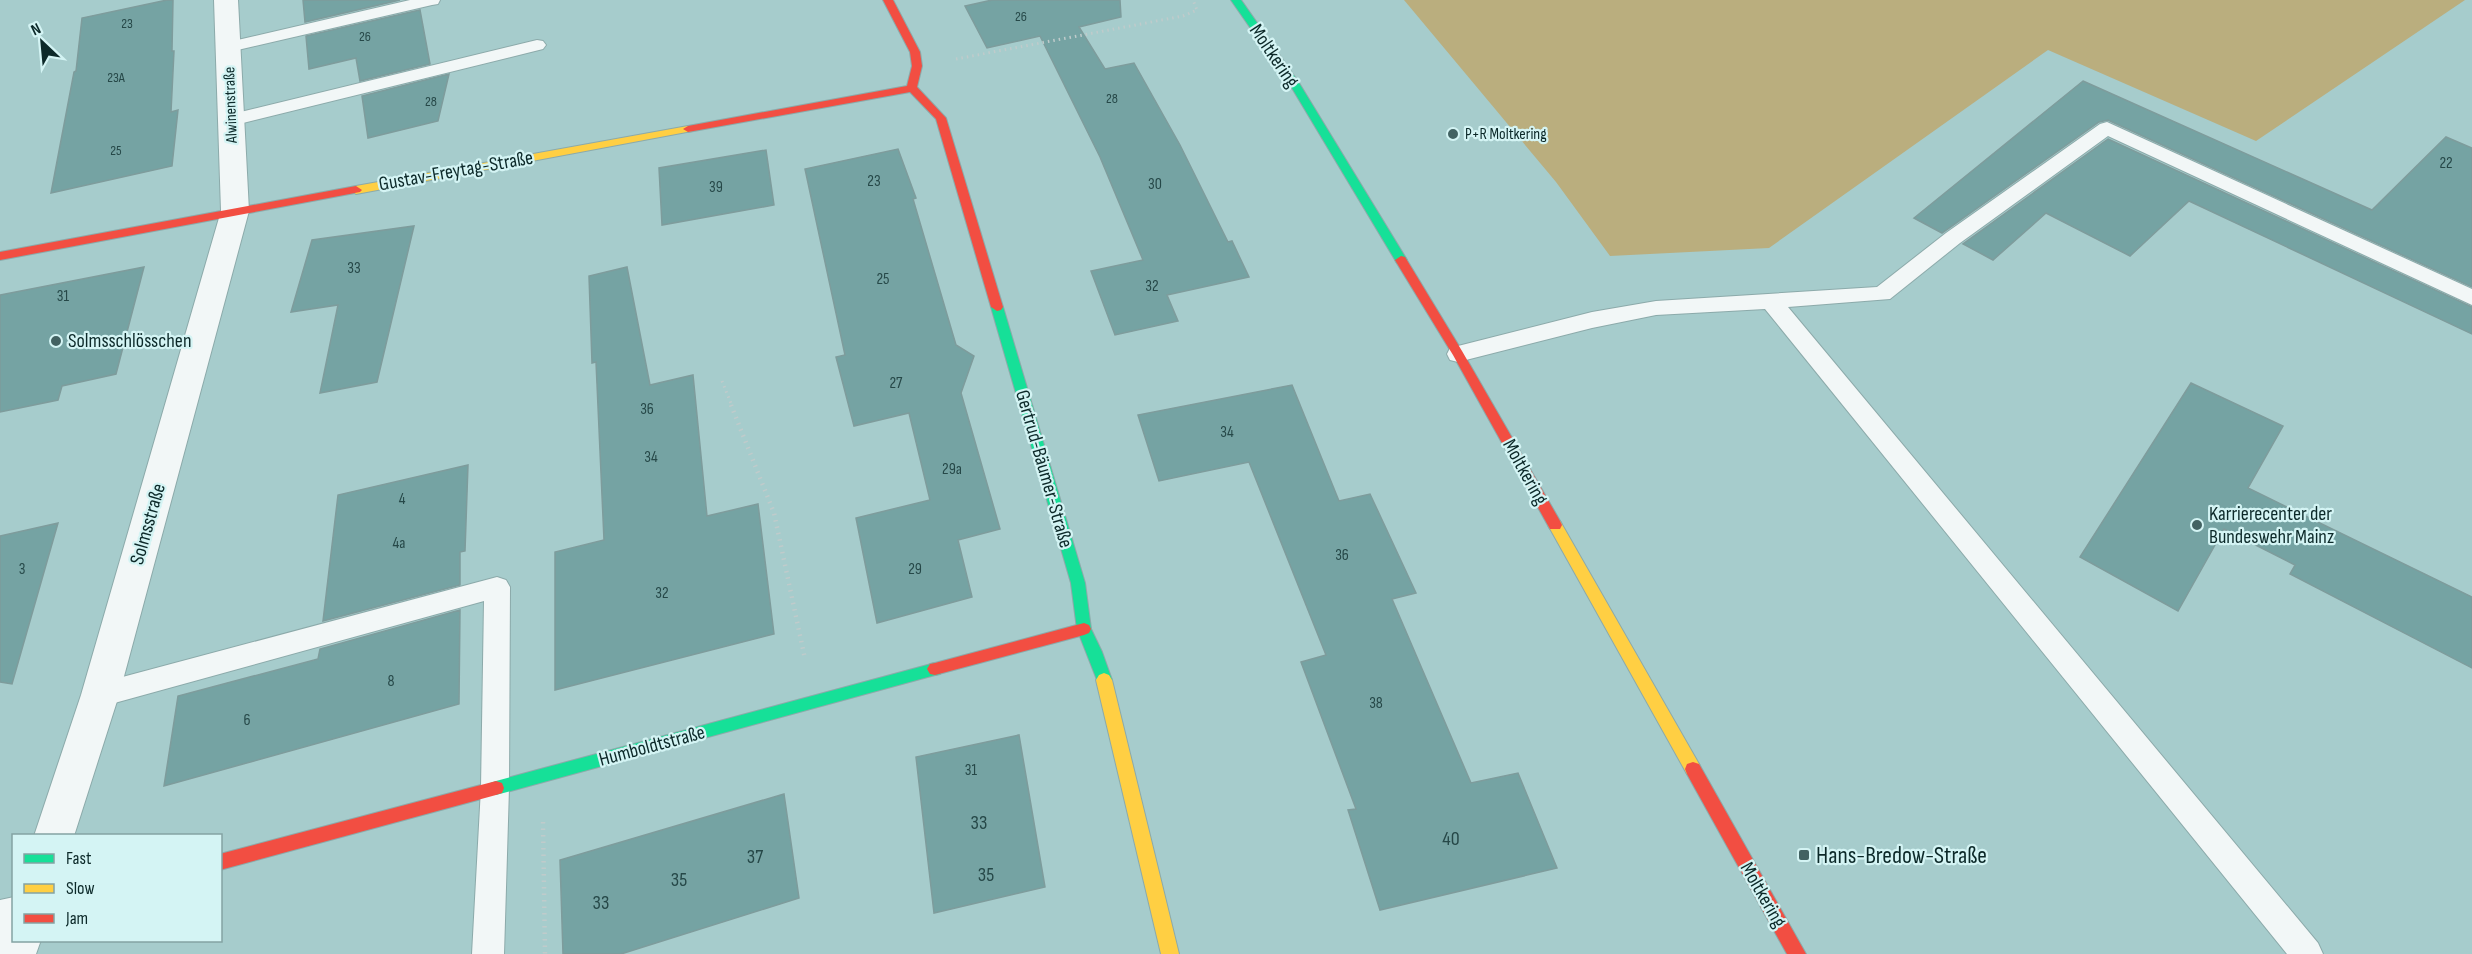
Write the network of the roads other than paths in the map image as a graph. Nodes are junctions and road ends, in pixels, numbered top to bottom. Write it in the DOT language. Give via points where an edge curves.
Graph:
graph roads {
  1 [pos="226,0"];
  2 [pos="432,0"];
  3 [pos="888,0"];
  4 [pos="1236,0"];
  5 [pos="537,45"];
  6 [pos="229,46"];
  7 [pos="912,88"];
  8 [pos="231,120"];
  9 [pos="235,211"];
  10 [pos="0,256"];
  11 [pos="2472,298"];
  12 [pos="1771,301"];
  13 [pos="1458,354"];
  14 [pos="1084,629"];
  15 [pos="100,695"];
  16 [pos="495,788"];
  17 [pos="55,834"];
  18 [pos="222,861"];
  19 [pos="489,954"];
  20 [pos="1170,954"];
  21 [pos="1797,954"];
  22 [pos="2307,954"];
  1 -- 6 [label="street, Alwinenstraße"];
  2 -- 6 [label="lane"];
  3 -- 7 [label="street" via="915,52 917,66"];
  4 -- 13 [label="street, Moltkering" via="1294,83"];
  5 -- 8 [label="lane"];
  6 -- 8 [label="street, Alwinenstraße"];
  7 -- 9 [label="street, Gustav-Freytag-Straße"];
  7 -- 14 [label="street, Gertrud-Bäumer-Straße" via="941,118 1078,584"];
  8 -- 9 [label="street, Alwinenstraße"];
  9 -- 10 [label="street, Gustav-Freytag-Straße"];
  9 -- 15 [label="street, Solmsstraße"];
  11 -- 12 [label="lane" via="2108,128 1881,294"];
  12 -- 13 [label="lane" via="1656,308"];
  12 -- 22 [label="lane"];
  13 -- 21 [label="street, Moltkering"];
  14 -- 16 [label="street, Humboldtstraße"];
  14 -- 20 [label="street, Gertrud-Bäumer-Straße" via="1103,677"];
  15 -- 16 [label="lane" via="497,587"];
  15 -- 17 [label="street, Solmsstraße"];
  16 -- 18 [label="street, Humboldtstraße"];
  16 -- 19 [label="lane"];
}
